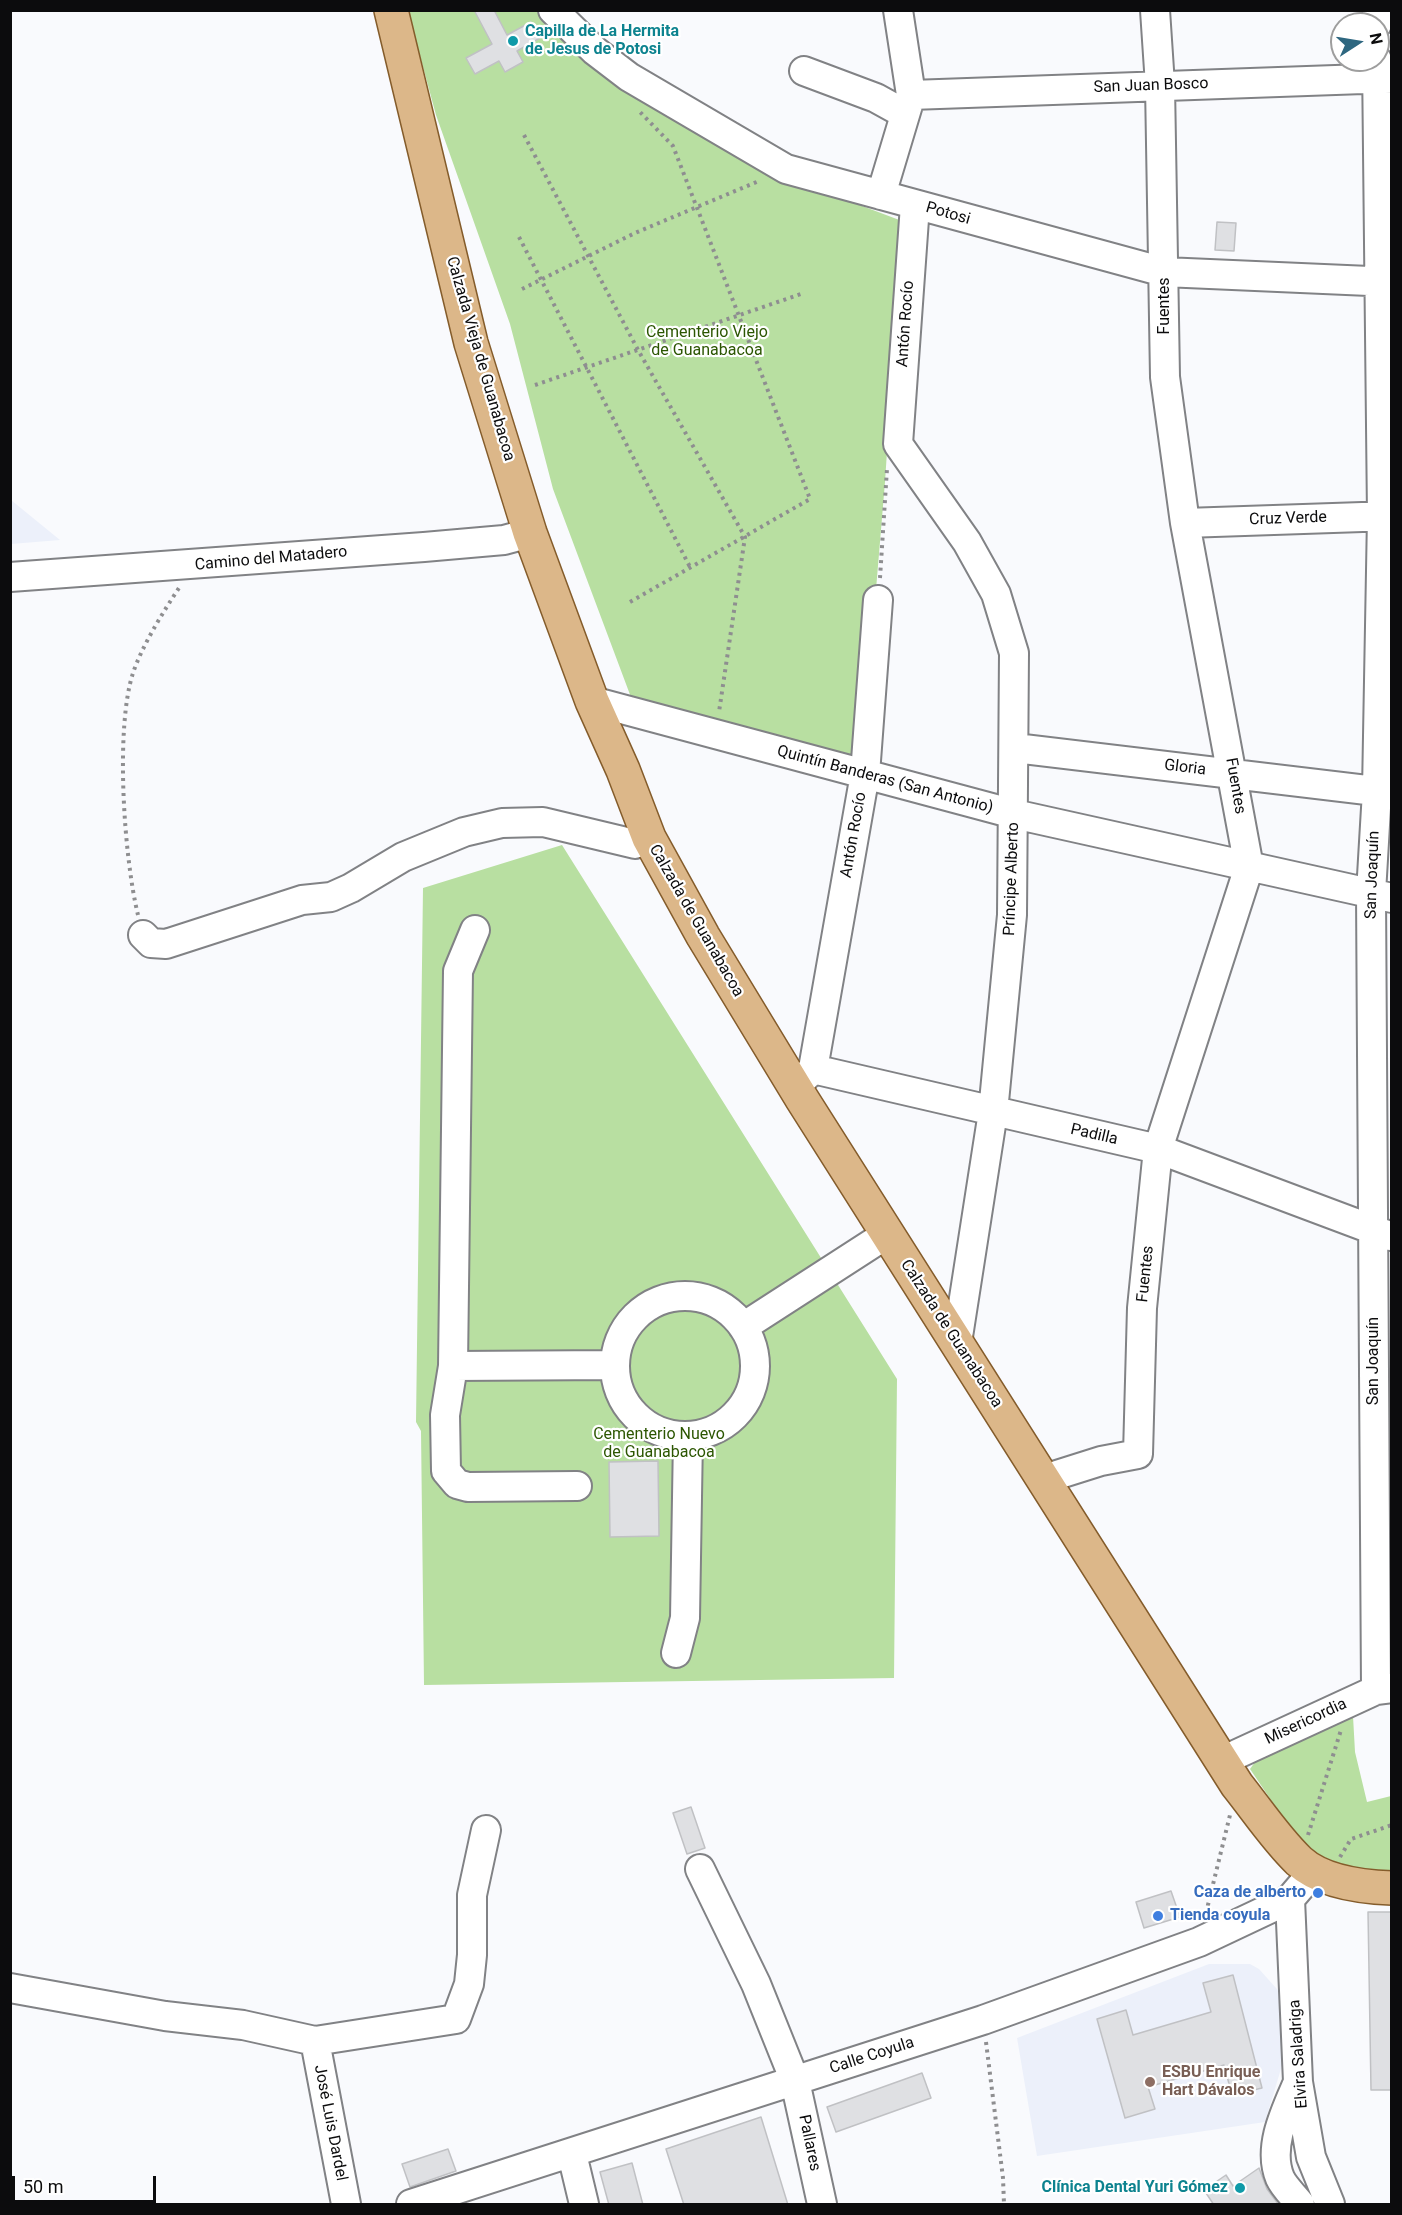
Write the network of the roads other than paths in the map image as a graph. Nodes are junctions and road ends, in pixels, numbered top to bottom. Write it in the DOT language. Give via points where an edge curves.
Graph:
graph roads {
  1 [pos="391,10"];
  2 [pos="553,10"];
  3 [pos="898,10"];
  4 [pos="1155,10"];
  5 [pos="804,71"];
  6 [pos="1382,72"];
  7 [pos="1160,85"];
  8 [pos="908,104"];
  9 [pos="881,195"];
  10 [pos="915,205"];
  11 [pos="1164,272"];
  12 [pos="1385,282"];
  13 [pos="898,444"];
  14 [pos="1387,516"];
  15 [pos="1185,523"];
  16 [pos="530,533"];
  17 [pos="10,577"];
  18 [pos="878,600"];
  19 [pos="592,701"];
  20 [pos="1015,748"];
  21 [pos="1233,773"];
  22 [pos="865,774"];
  23 [pos="1384,792"];
  24 [pos="1014,814"];
  25 [pos="649,838"];
  26 [pos="1249,867"];
  27 [pos="1382,895"];
  28 [pos="475,930"];
  29 [pos="142,936"];
  30 [pos="804,1078"];
  31 [pos="993,1112"];
  32 [pos="1158,1149"];
  33 [pos="1383,1233"];
  34 [pos="887,1234"];
  35 [pos="743,1327"];
  36 [pos="957,1343"];
  37 [pos="615,1365"];
  38 [pos="453,1366"];
  39 [pos="688,1437"];
  40 [pos="1044,1479"];
  41 [pos="577,1486"];
  42 [pos="676,1653"];
  43 [pos="1384,1689"];
  44 [pos="1230,1773"];
  45 [pos="486,1830"];
  46 [pos="700,1869"];
  47 [pos="1315,1870"];
  48 [pos="1392,1888"];
  49 [pos="1290,1899"];
  50 [pos="10,1988"];
  51 [pos="315,2041"];
  52 [pos="795,2081"];
  53 [pos="1298,2082"];
  54 [pos="572,2154"];
  55 [pos="346,2205"];
  56 [pos="411,2205"];
  57 [pos="584,2205"];
  58 [pos="822,2205"];
  59 [pos="1300,2205"];
  60 [pos="1330,2205"];
  1 -- 16 [label="main road, Calzada Vieja de Guanabacoa" via="471,343"];
  2 -- 9 [label="street, Potosi" via="629,77 786,169"];
  3 -- 8 [label="street"];
  4 -- 7 [label="street, Fuentes"];
  5 -- 8 [label="street" via="876,98"];
  6 -- 7 [label="street, San Juan Bosco"];
  6 -- 12 [label="street, San Joaquín"];
  7 -- 8 [label="street, San Juan Bosco"];
  7 -- 11 [label="street, Fuentes"];
  8 -- 9 [label="street"];
  9 -- 10 [label="street, Potosi"];
  10 -- 11 [label="street, Potosi"];
  10 -- 13 [label="street, Antón Rocío"];
  11 -- 12 [label="street, Potosi"];
  11 -- 15 [label="street, Fuentes" via="1165,377"];
  12 -- 14 [label="street, San Joaquín"];
  13 -- 20 [label="street, Príncipe Alberto" via="968,542 996,594 1014,653"];
  14 -- 15 [label="street, Cruz Verde"];
  14 -- 23 [label="street, San Joaquín"];
  15 -- 21 [label="street, Fuentes"];
  16 -- 17 [label="street, Camino del Matadero" via="504,540"];
  16 -- 19 [label="main road, Calzada Vieja de Guanabacoa"];
  18 -- 22 [label="street, Antón Rocío"];
  19 -- 22 [label="street, Quintín Banderas (San Antonio)"];
  19 -- 25 [label="main road, Calzada de Guanabacoa"];
  20 -- 21 [label="street, Gloria"];
  20 -- 24 [label="street, Príncipe Alberto"];
  21 -- 23 [label="street, Gloria"];
  21 -- 26 [label="street, Fuentes"];
  22 -- 24 [label="street, Quintín Banderas (San Antonio)"];
  22 -- 30 [label="street, Antón Rocío"];
  23 -- 27 [label="street, San Joaquín"];
  24 -- 26 [label="street, Quintín Banderas (San Antonio)"];
  24 -- 31 [label="street, Príncipe Alberto" via="1012,915"];
  25 -- 29 [label="street" via="635,844 543,822 502,824 464,832 404,857 330,897 302,900 166,944 151,943"];
  25 -- 30 [label="main road, Calzada de Guanabacoa" via="703,936"];
  26 -- 27 [label="street, Quintín Banderas (San Antonio)"];
  26 -- 32 [label="street, Fuentes"];
  27 -- 33 [label="street, San Joaquín"];
  28 -- 38 [label="street" via="458,971"];
  30 -- 31 [label="street, Padilla"];
  30 -- 34 [label="main road, Calzada de Guanabacoa"];
  31 -- 32 [label="street, Padilla"];
  31 -- 36 [label="street, Príncipe Alberto"];
  32 -- 33 [label="street, Padilla"];
  32 -- 40 [label="street, Fuentes" via="1142,1308 1138,1454"];
  33 -- 43 [label="street, San Joaquín"];
  34 -- 35 [label="street"];
  34 -- 36 [label="main road, Calzada de Guanabacoa"];
  35 -- 37 [label="street" via="725,1309 708,1301 690,1296 665,1299 642,1311 629,1324 620,1340"];
  35 -- 39 [label="street" via="754,1362 747,1398 723,1425"];
  36 -- 40 [label="main road, Calzada de Guanabacoa"];
  37 -- 38 [label="street"];
  37 -- 39 [label="street" via="624,1401 641,1421 663,1433"];
  38 -- 41 [label="street" via="445,1415 446,1471 457,1484"];
  39 -- 42 [label="street" via="685,1618"];
  40 -- 44 [label="main road, Calzada de Guanabacoa"];
  43 -- 44 [label="street, Misericordia" via="1350,1702"];
  44 -- 47 [label="main road, Calzada de Guanabacoa"];
  45 -- 51 [label="street" via="472,1895 469,1984 456,2019"];
  46 -- 52 [label="street, Pallares" via="756,1984"];
  47 -- 48 [label="main road" via="1364,1887"];
  47 -- 49 [label="street, Calle Coyula"];
  49 -- 52 [label="street, Calle Coyula" via="1199,1942 983,2020"];
  49 -- 53 [label="street, Elvira Saladriga"];
  50 -- 51 [label="street" via="165,2016 243,2025"];
  51 -- 55 [label="street, José Luis Dardel"];
  52 -- 54 [label="street, Calle Coyula"];
  52 -- 58 [label="street, Pallares"];
  53 -- 59 [label="street" via="1281,2121 1277,2153 1280,2178"];
  53 -- 60 [label="street, Elvira Saladriga" via="1311,2157"];
  54 -- 56 [label="street, Calle Coyula"];
  54 -- 57 [label="street"];
}
